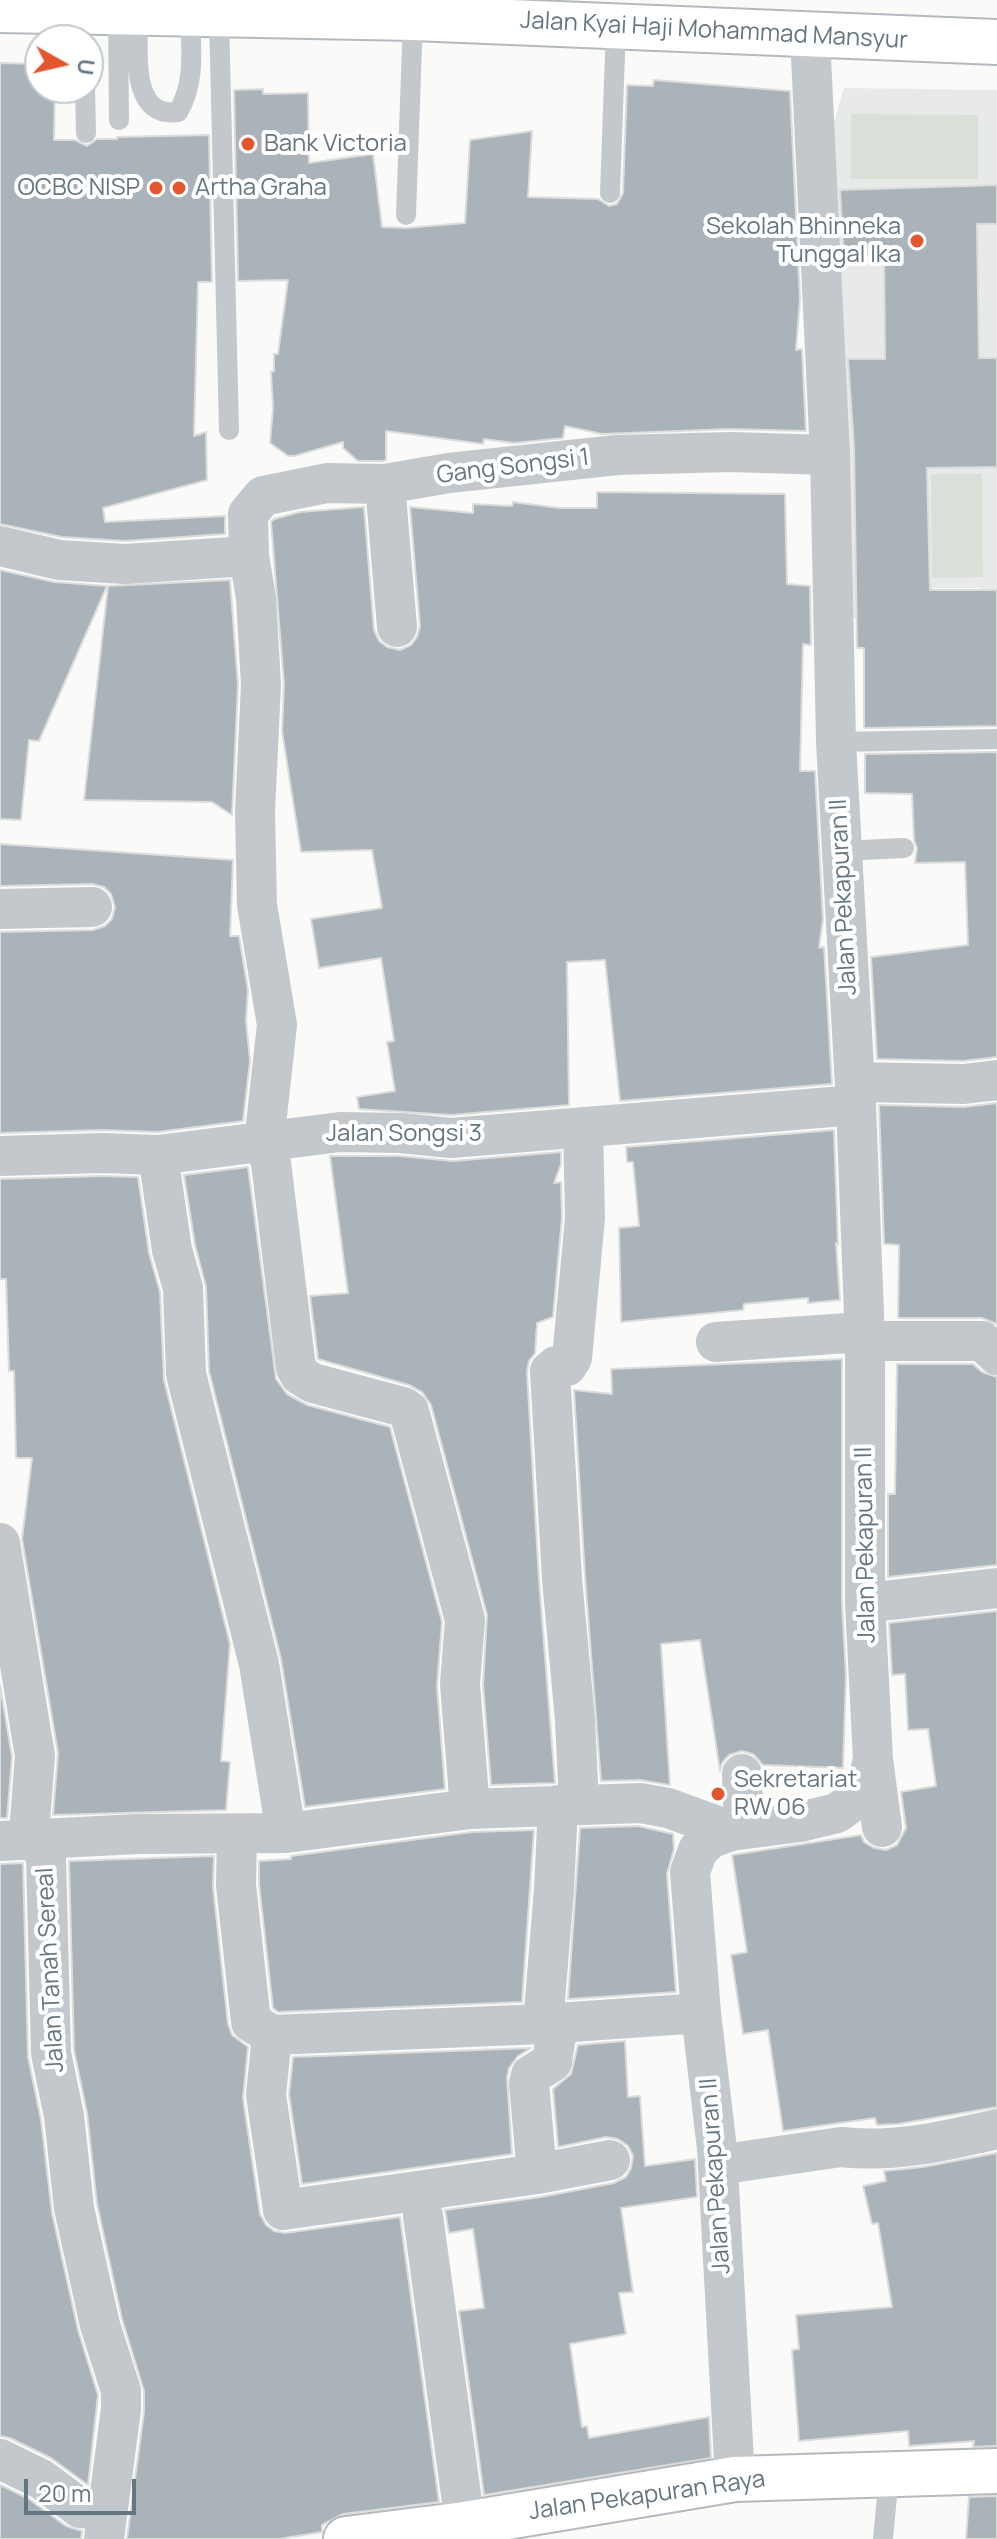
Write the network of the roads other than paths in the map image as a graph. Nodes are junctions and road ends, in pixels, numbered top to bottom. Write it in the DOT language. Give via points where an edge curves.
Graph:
graph roads {
  1 [pos="0,10"];
  2 [pos="209,10"];
  3 [pos="590,17"];
  4 [pos="413,18"];
  5 [pos="810,18"];
  6 [pos="105,19"];
  7 [pos="997,42"];
  8 [pos="85,104"];
  9 [pos="119,120"];
  10 [pos="86,133"];
  11 [pos="610,193"];
  12 [pos="406,215"];
  13 [pos="229,430"];
  14 [pos="830,455"];
  15 [pos="385,484"];
  16 [pos="0,546"];
  17 [pos="249,556"];
  18 [pos="397,627"];
  19 [pos="997,739"];
  20 [pos="836,742"];
  21 [pos="904,848"];
  22 [pos="842,851"];
  23 [pos="92,907"];
  24 [pos="0,909"];
  25 [pos="997,1080"];
  26 [pos="856,1094"];
  27 [pos="583,1127"];
  28 [pos="264,1142"];
  29 [pos="158,1155"];
  30 [pos="0,1156"];
  31 [pos="864,1336"];
  32 [pos="716,1342"];
  33 [pos="997,1355"];
  34 [pos="0,1543"];
  35 [pos="871,1582"];
  36 [pos="997,1588"];
  37 [pos="873,1759"];
  38 [pos="742,1774"];
  39 [pos="569,1804"];
  40 [pos="470,1809"];
  41 [pos="882,1827"];
  42 [pos="738,1830"];
  43 [pos="286,1833"];
  44 [pos="237,1834"];
  45 [pos="17,1839"];
  46 [pos="701,2013"];
  47 [pos="543,2024"];
  48 [pos="272,2035"];
  49 [pos="997,2129"];
  50 [pos="610,2160"];
  51 [pos="718,2165"];
  52 [pos="537,2174"];
  53 [pos="423,2216"];
  54 [pos="0,2459"];
  55 [pos="997,2471"];
  56 [pos="889,2475"];
  57 [pos="735,2479"];
  58 [pos="465,2524"];
  59 [pos="105,2525"];
  60 [pos="416,2535"];
  61 [pos="346,2539"];
  62 [pos="883,2539"];
  1 -- 6 [label="main road, Jalan Kyai Haji Mohammad Mansyur"];
  2 -- 4 [label="main road, Jalan Kyai Haji Mohammad Mansyur"];
  2 -- 6 [label="main road, Jalan Kyai Haji Mohammad Mansyur"];
  2 -- 6 [label="lane" via="178,112 153,109"];
  2 -- 13 [label="lane"];
  3 -- 4 [label="main road, Jalan Kyai Haji Mohammad Mansyur"];
  3 -- 5 [label="main road, Jalan Kyai Haji Mohammad Mansyur"];
  3 -- 11 [label="lane"];
  4 -- 12 [label="lane"];
  5 -- 7 [label="main road, Jalan Kyai Haji Mohammad Mansyur"];
  5 -- 14 [label="street, Jalan Pekapuran II"];
  6 -- 9 [label="lane"];
  8 -- 10 [label="lane"];
  14 -- 15 [label="street, Gang Songsi 1" via="617,455"];
  14 -- 20 [label="street, Jalan Pekapuran II"];
  15 -- 17 [label="street, Gang Songsi 1" via="327,483 263,496 248,514"];
  15 -- 18 [label="street"];
  16 -- 17 [label="street" via="59,560 125,564"];
  17 -- 28 [label="street, Gang Songsi 1" via="261,685 257,905 277,1025"];
  19 -- 20 [label="lane"];
  20 -- 22 [label="street, Jalan Pekapuran II"];
  21 -- 22 [label="lane"];
  22 -- 26 [label="street, Jalan Pekapuran II"];
  23 -- 24 [label="street"];
  25 -- 26 [label="street, Jalan Songsi 3"];
  26 -- 27 [label="street, Jalan Songsi 3"];
  26 -- 31 [label="street, Jalan Pekapuran II"];
  27 -- 28 [label="street, Jalan Songsi 3" via="451,1138 340,1132"];
  27 -- 39 [label="street" via="585,1218 572,1358 567,1366 550,1371 575,1720"];
  28 -- 29 [label="street, Jalan Songsi 3"];
  28 -- 40 [label="street, Gang Songsi 1" via="296,1368 313,1383 403,1407 413,1421 465,1620 460,1684"];
  29 -- 30 [label="street, Jalan Songsi 3"];
  29 -- 43 [label="street" via="183,1288 186,1374 259,1664"];
  31 -- 32 [label="street"];
  31 -- 33 [label="street" via="982,1341"];
  31 -- 35 [label="street, Jalan Pekapuran II"];
  34 -- 45 [label="street, Jalan Tanah Sereal" via="35,1756 30,1820"];
  35 -- 36 [label="street"];
  35 -- 37 [label="street, Jalan Pekapuran II"];
  37 -- 41 [label="street, Jalan Pekapuran II"];
  37 -- 42 [label="street, Jalan Pekapuran II" via="867,1785 837,1813"];
  38 -- 42 [label="street"];
  39 -- 40 [label="street"];
  39 -- 42 [label="street" via="640,1803"];
  39 -- 47 [label="street" via="554,1890"];
  40 -- 43 [label="street"];
  42 -- 46 [label="street, Jalan Pekapuran II" via="711,1838 698,1850 690,1872"];
  43 -- 44 [label="street"];
  44 -- 45 [label="street"];
  44 -- 48 [label="street" via="236,1885 251,2022"];
  45 -- 59 [label="street, Jalan Tanah Sereal" via="46,1857 51,2053 74,2208 121,2391"];
  46 -- 47 [label="street"];
  46 -- 51 [label="street, Jalan Pekapuran II"];
  47 -- 48 [label="street"];
  47 -- 52 [label="street" via="556,2036 552,2062 531,2075 529,2083"];
  48 -- 52 [label="street" via="266,2095 283,2210"];
  49 -- 51 [label="street" via="914,2148 841,2147"];
  50 -- 52 [label="street"];
  51 -- 57 [label="street, Jalan Pekapuran II"];
  53 -- 58 [label="street"];
  54 -- 59 [label="street" via="41,2479"];
  55 -- 56 [label="main road, Jalan Pekapuran Raya"];
  56 -- 57 [label="main road, Jalan Pekapuran Raya"];
  56 -- 62 [label="lane"];
  57 -- 58 [label="main road, Jalan Pekapuran Raya"];
  58 -- 60 [label="main road, Jalan Pekapuran Raya"];
  60 -- 61 [label="main road, Jalan Pekapuran Raya"];
}
